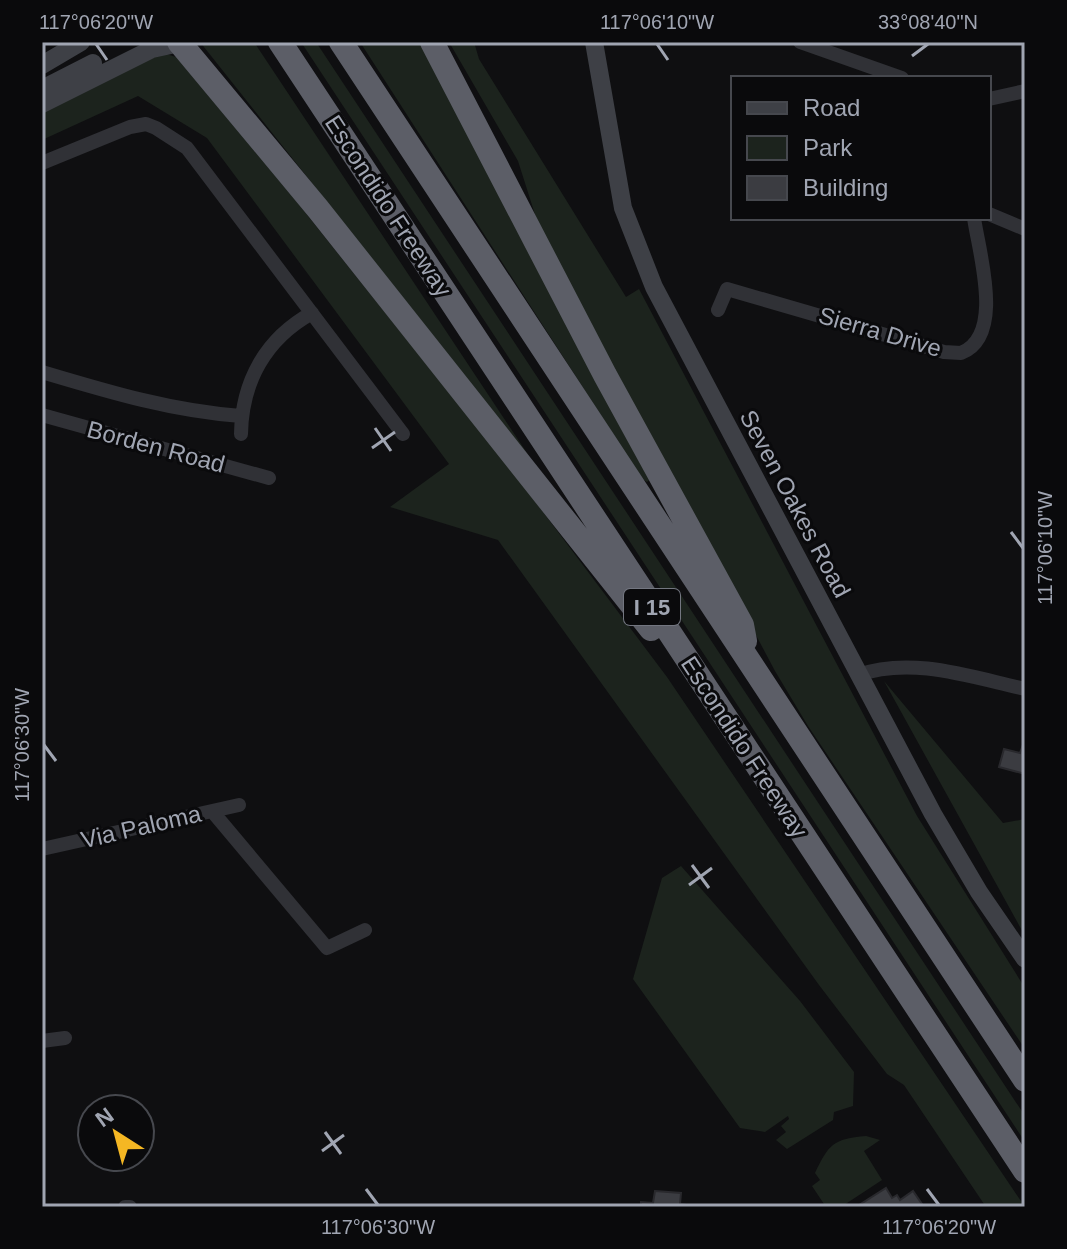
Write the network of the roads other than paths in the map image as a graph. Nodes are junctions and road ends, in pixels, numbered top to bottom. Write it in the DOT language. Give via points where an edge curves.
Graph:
graph roads {
  1 [pos="81,42"];
  2 [pos="140,42"];
  3 [pos="280,42"];
  4 [pos="341,42"];
  5 [pos="432,42"];
  6 [pos="594,42"];
  7 [pos="800,42"];
  8 [pos="179,43"];
  9 [pos="42,65"];
  10 [pos="896,76"];
  11 [pos="42,89"];
  12 [pos="1025,91"];
  13 [pos="991,99"];
  14 [pos="42,104"];
  15 [pos="42,163"];
  16 [pos="991,215"];
  17 [pos="974,220"];
  18 [pos="1025,229"];
  19 [pos="718,310"];
  20 [pos="312,313"];
  21 [pos="42,372"];
  22 [pos="42,415"];
  23 [pos="241,416"];
  24 [pos="241,434"];
  25 [pos="403,434"];
  26 [pos="269,478"];
  27 [pos="749,663"];
  28 [pos="858,675"];
  29 [pos="1025,689"];
  30 [pos="719,709"];
  31 [pos="239,805"];
  32 [pos="212,811"];
  33 [pos="42,849"];
  34 [pos="365,930"];
  35 [pos="1025,959"];
  36 [pos="65,1038"];
  37 [pos="42,1041"];
  38 [pos="1025,1080"];
  39 [pos="1025,1171"];
  1 -- 9 [label="street"];
  2 -- 11 [label="street"];
  3 -- 30 [label="highway, Escondido Freeway / I 15"];
  4 -- 27 [label="highway, Escondido Freeway / I 15"];
  5 -- 27 [label="highway" via="742,625"];
  6 -- 28 [label="street, Seven Oakes Road" via="614,167 641,258"];
  7 -- 10 [label="street"];
  8 -- 14 [label="street" via="152,49"];
  8 -- 30 [label="highway" via="241,113"];
  12 -- 13 [label="street"];
  15 -- 20 [label="street" via="130,127 156,128 203,166"];
  16 -- 18 [label="street"];
  17 -- 19 [label="street, Sierra Drive" via="986,320 979,339 961,353 727,289"];
  20 -- 23 [label="street" via="269,346 248,382"];
  20 -- 25 [label="street"];
  21 -- 23 [label="street" via="193,413"];
  22 -- 26 [label="street, Borden Road"];
  23 -- 24 [label="street"];
  27 -- 38 [label="highway, Escondido Freeway / I 15"];
  28 -- 29 [label="street" via="910,665"];
  28 -- 35 [label="street, Seven Oakes Road" via="979,892"];
  30 -- 39 [label="highway, Escondido Freeway / I 15"];
  31 -- 32 [label="street, Via Paloma"];
  32 -- 33 [label="street, Via Paloma"];
  32 -- 34 [label="street" via="327,948"];
  36 -- 37 [label="street"];
}
